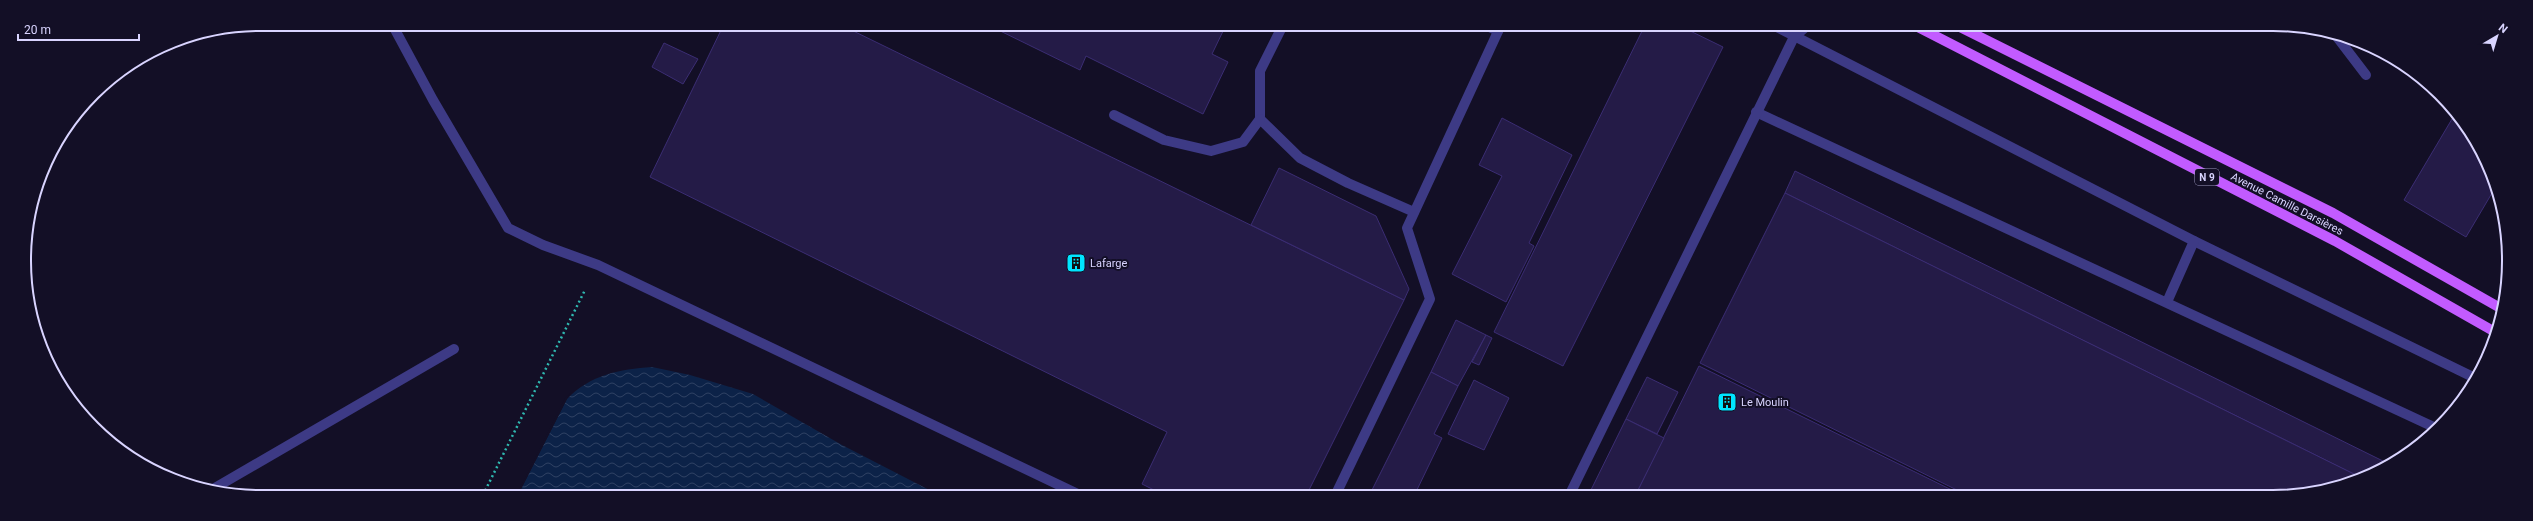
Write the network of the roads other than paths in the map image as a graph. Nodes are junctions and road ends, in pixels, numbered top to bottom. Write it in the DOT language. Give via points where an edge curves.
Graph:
graph roads {
  1 [pos="396,31"];
  2 [pos="1280,31"];
  3 [pos="1499,31"];
  4 [pos="1783,31"];
  5 [pos="1801,31"];
  6 [pos="1926,31"];
  7 [pos="1974,31"];
  8 [pos="1794,37"];
  9 [pos="2339,41"];
  10 [pos="2366,75"];
  11 [pos="1756,112"];
  12 [pos="1114,115"];
  13 [pos="1260,119"];
  14 [pos="1414,212"];
  15 [pos="2194,241"];
  16 [pos="2167,302"];
  17 [pos="2498,306"];
  18 [pos="2491,330"];
  19 [pos="454,349"];
  20 [pos="2471,376"];
  21 [pos="2432,426"];
  22 [pos="218,486"];
  23 [pos="1069,490"];
  24 [pos="1338,490"];
  25 [pos="1571,490"];
  1 -- 23 [label="lane" via="508,228 543,245 598,265"];
  2 -- 13 [label="lane" via="1260,71"];
  3 -- 14 [label="lane"];
  4 -- 8 [label="lane"];
  5 -- 8 [label="lane"];
  6 -- 18 [label="main road, Avenue Camille Darsières / N 9" via="2335,241"];
  7 -- 17 [label="main road, Avenue Camille Darsières / N 9" via="2334,213"];
  8 -- 11 [label="lane"];
  8 -- 15 [label="lane"];
  9 -- 10 [label="lane"];
  11 -- 16 [label="lane"];
  11 -- 25 [label="lane"];
  12 -- 13 [label="lane" via="1164,140 1211,152 1243,142"];
  13 -- 14 [label="lane" via="1300,158 1348,183"];
  14 -- 24 [label="lane" via="1407,228 1430,299"];
  15 -- 16 [label="lane"];
  15 -- 20 [label="lane"];
  16 -- 21 [label="lane"];
  19 -- 22 [label="lane"];
}
